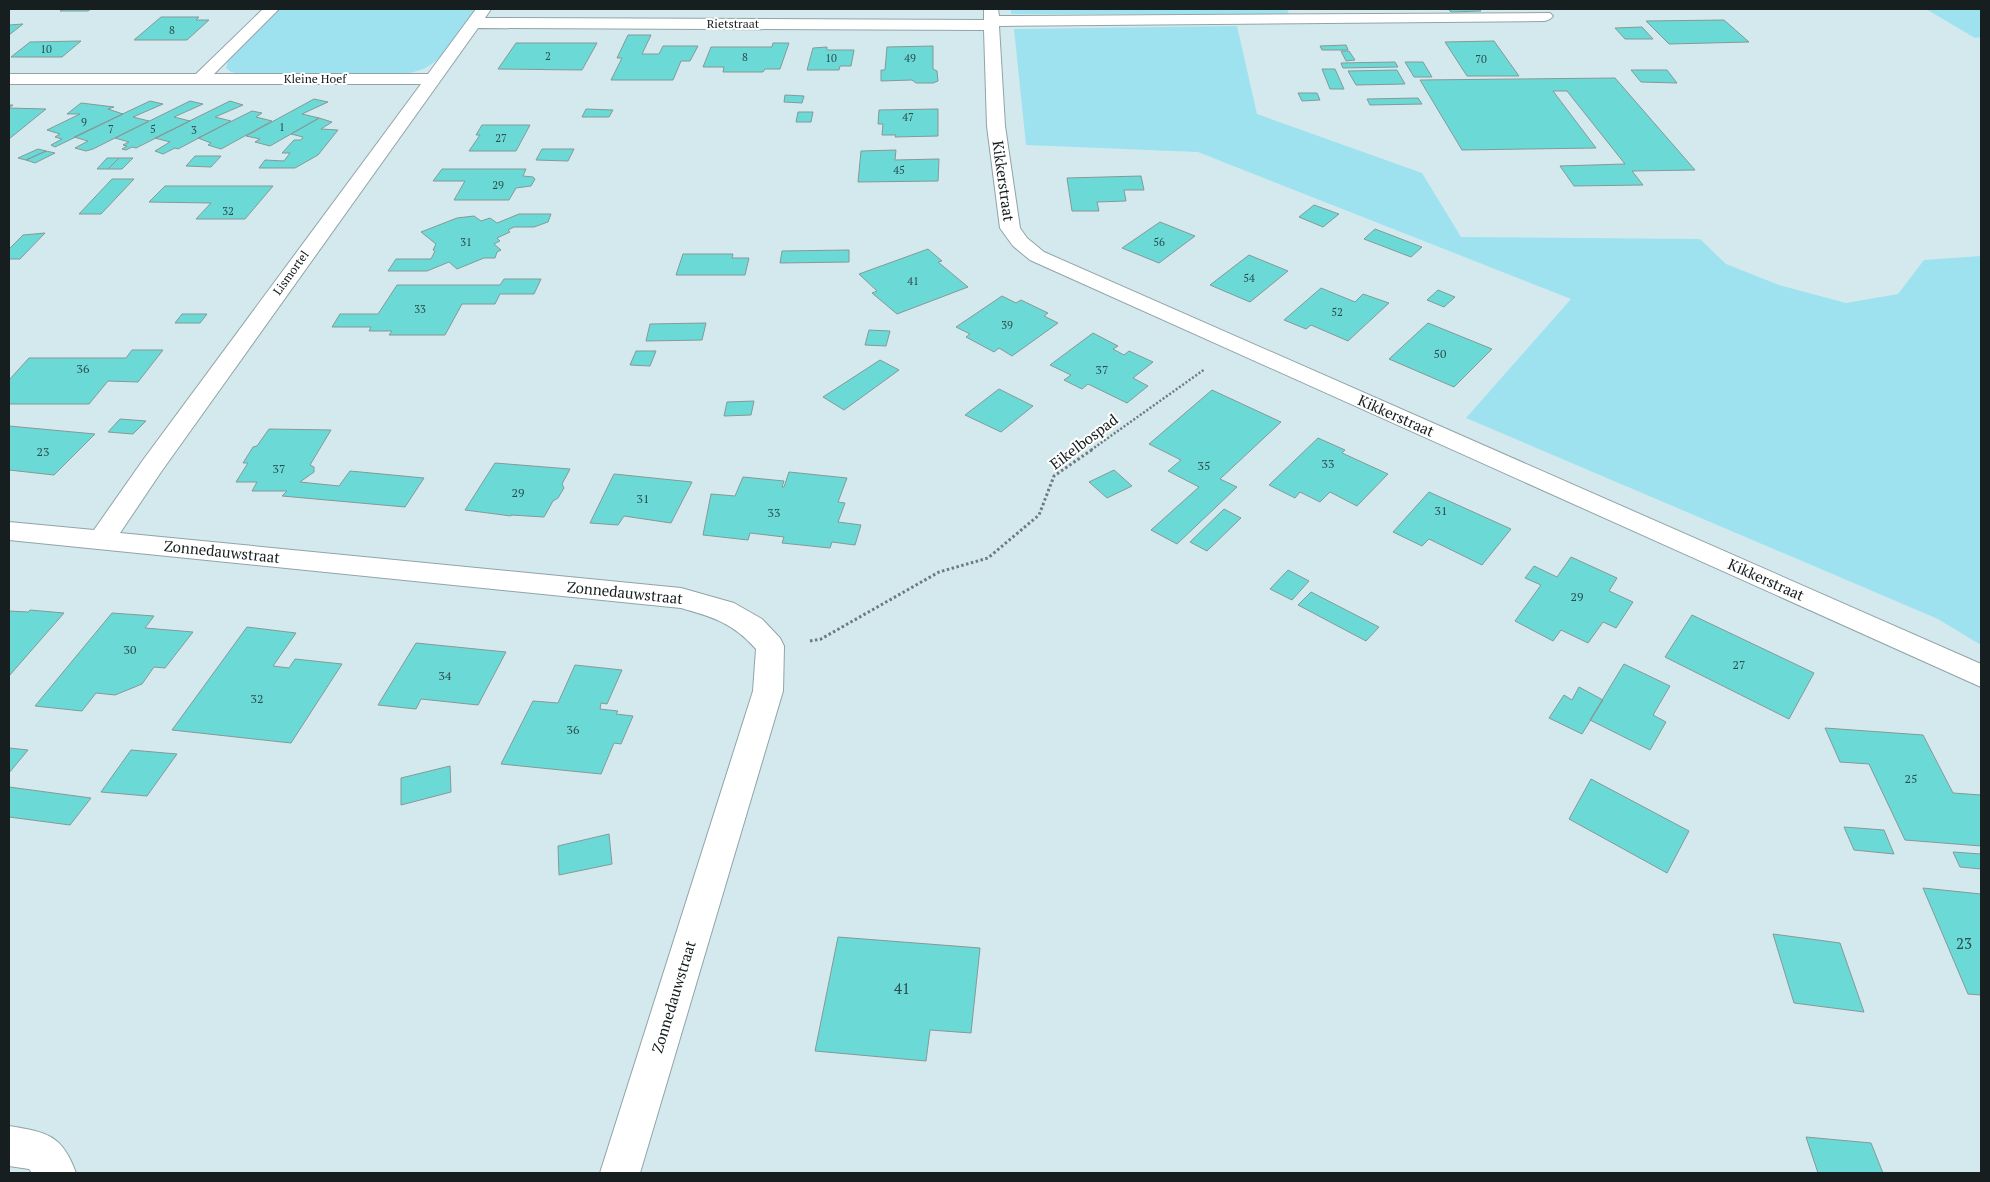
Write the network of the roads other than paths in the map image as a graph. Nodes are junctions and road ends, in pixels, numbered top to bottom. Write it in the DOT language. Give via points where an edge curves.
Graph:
graph roads {
  1 [pos="271,9"];
  2 [pos="479,16"];
  3 [pos="1545,16"];
  4 [pos="991,18"];
  5 [pos="9,79"];
  6 [pos="432,79"];
  7 [pos="199,80"];
  8 [pos="9,531"];
  9 [pos="101,540"];
  10 [pos="1981,676"];
  11 [pos="9,1146"];
  12 [pos="56,1173"];
  13 [pos="620,1173"];
  1 -- 7 [label="street"];
  2 -- 4 [label="street, Rietstraat"];
  2 -- 6 [label="street, Lismortel"];
  3 -- 4 [label="street"];
  4 -- 10 [label="street, Kikkerstraat" via="996,126 1010,228 1020,242 1037,256"];
  5 -- 7 [label="street, Kleine Hoef"];
  6 -- 7 [label="street, Kleine Hoef"];
  6 -- 9 [label="street, Lismortel"];
  8 -- 9 [label="street, Zonnedauwstraat"];
  9 -- 13 [label="street, Zonnedauwstraat" via="681,598 724,610 752,626 770,646 768,691"];
  11 -- 12 [label="street" via="40,1151"];
}
